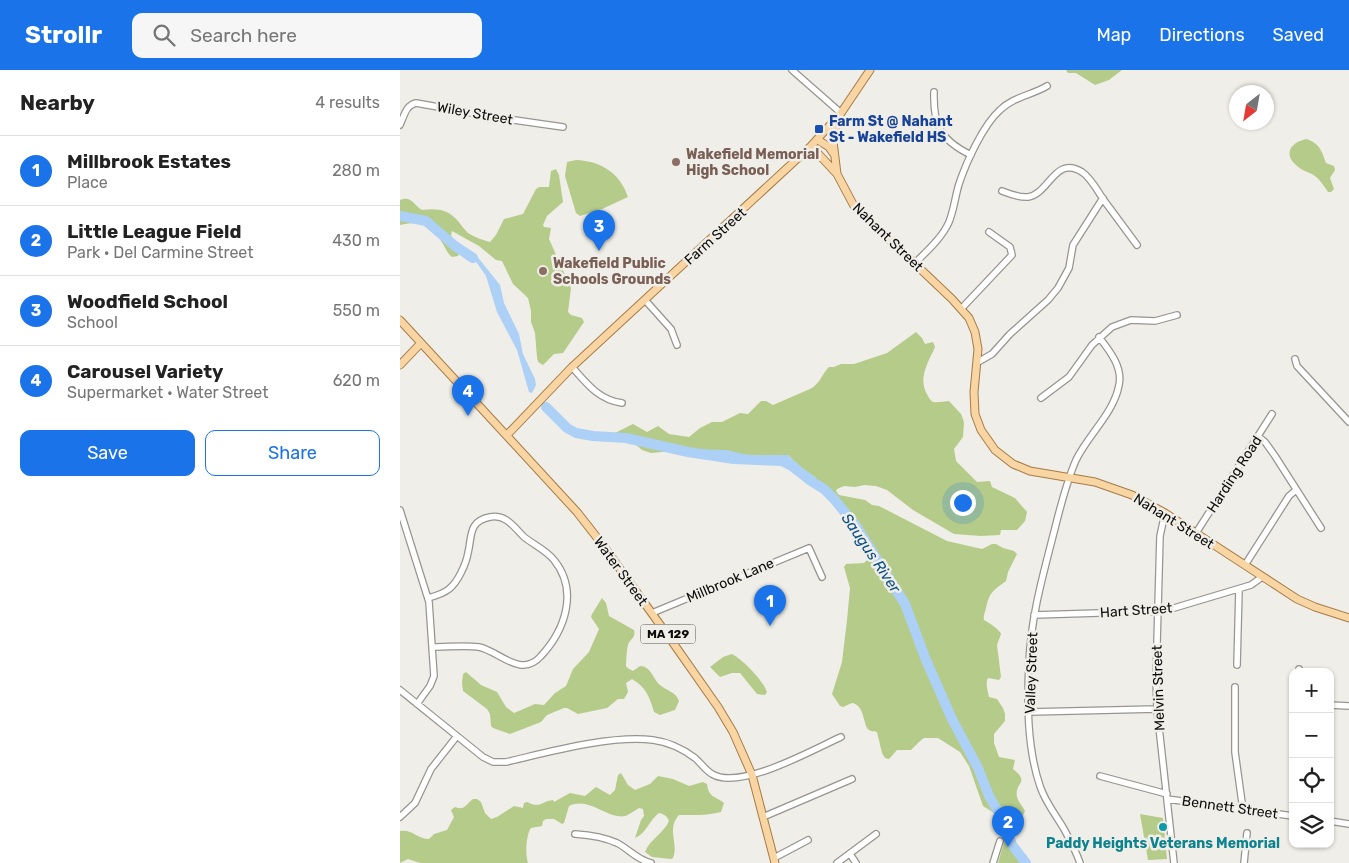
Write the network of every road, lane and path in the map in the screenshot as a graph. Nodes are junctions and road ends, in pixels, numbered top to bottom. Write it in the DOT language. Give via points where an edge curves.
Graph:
graph roads {
  1 [pos="792,70"];
  2 [pos="870,70"];
  3 [pos="1047,86"];
  4 [pos="934,92"];
  5 [pos="839,115"];
  6 [pos="400,125"];
  7 [pos="563,127"];
  8 [pos="818,140"];
  9 [pos="811,146"];
  10 [pos="833,153"];
  11 [pos="971,155"];
  12 [pos="837,174"];
  13 [pos="1002,191"];
  14 [pos="1103,198"];
  15 [pos="988,232"];
  16 [pos="1137,246"];
  17 [pos="915,263"];
  18 [pos="645,300"];
  19 [pos="961,309"];
  20 [pos="1177,315"];
  21 [pos="400,320"];
  22 [pos="1099,337"];
  23 [pos="421,343"];
  24 [pos="677,345"];
  25 [pos="1294,359"];
  26 [pos="978,362"];
  27 [pos="400,365"];
  28 [pos="572,367"];
  29 [pos="1041,398"];
  30 [pos="622,402"];
  31 [pos="1272,414"];
  32 [pos="1349,422"];
  33 [pos="507,435"];
  34 [pos="1259,437"];
  35 [pos="1069,477"];
  36 [pos="1296,490"];
  37 [pos="400,510"];
  38 [pos="1165,513"];
  39 [pos="402,523"];
  40 [pos="1321,528"];
  41 [pos="1196,534"];
  42 [pos="1245,565"];
  43 [pos="1262,576"];
  44 [pos="822,577"];
  45 [pos="1239,589"];
  46 [pos="428,598"];
  47 [pos="1157,612"];
  48 [pos="652,613"];
  49 [pos="1034,615"];
  50 [pos="1349,618"];
  51 [pos="433,647"];
  52 [pos="1237,665"];
  53 [pos="1235,687"];
  54 [pos="400,690"];
  55 [pos="418,704"];
  56 [pos="1334,705"];
  57 [pos="1349,706"];
  58 [pos="1157,709"];
  59 [pos="1029,712"];
  60 [pos="457,736"];
  61 [pos="841,738"];
  62 [pos="752,775"];
  63 [pos="1100,776"];
  64 [pos="852,779"];
  65 [pos="1167,796"];
  66 [pos="1242,810"];
  67 [pos="1289,816"];
  68 [pos="400,817"];
  69 [pos="763,817"];
  70 [pos="1334,822"];
  71 [pos="1349,824"];
  72 [pos="1247,833"];
  73 [pos="575,834"];
  74 [pos="876,834"];
  75 [pos="808,840"];
  76 [pos="1000,841"];
  77 [pos="850,854"];
  78 [pos="774,861"];
  79 [pos="651,863"];
  80 [pos="837,863"];
  81 [pos="856,863"];
  82 [pos="992,863"];
  83 [pos="1080,863"];
  84 [pos="1174,863"];
  85 [pos="1244,863"];
  1 -- 5 [label="street"];
  2 -- 5 [label="main road, Farm Street"];
  3 -- 11 [label="street" via="1012,101 998,112"];
  4 -- 11 [label="street" via="935,117 942,133 952,144"];
  5 -- 8 [label="main road, Farm Street"];
  5 -- 10 [label="main road, Nahant Street"];
  6 -- 7 [label="street, Wiley Street" via="408,106 418,103"];
  8 -- 9 [label="main road, Farm Street"];
  8 -- 10 [label="main road"];
  9 -- 12 [label="main road, Nahant Street"];
  9 -- 18 [label="main road, Farm Street"];
  10 -- 12 [label="main road, Nahant Street"];
  11 -- 17 [label="street" via="946,226"];
  12 -- 17 [label="main road, Nahant Street" via="854,206"];
  13 -- 14 [label="street" via="1019,197 1032,196 1043,189 1054,174 1070,169 1084,174"];
  14 -- 16 [label="street"];
  14 -- 26 [label="street" via="1072,247 1069,268 1058,288 992,354"];
  15 -- 19 [label="street" via="1010,247 1012,255"];
  17 -- 19 [label="main road, Nahant Street"];
  18 -- 24 [label="street" via="672,330"];
  18 -- 28 [label="main road, Farm Street"];
  19 -- 26 [label="main road, Nahant Street" via="975,332"];
  20 -- 22 [label="street" via="1155,321 1124,322"];
  21 -- 23 [label="main road, Water Street / MA 129"];
  22 -- 29 [label="street" via="1069,378"];
  22 -- 35 [label="street, Valley Street" via="1115,361 1120,384"];
  23 -- 27 [label="main road"];
  23 -- 33 [label="main road, Water Street / MA 129"];
  25 -- 32 [label="street"];
  26 -- 35 [label="main road, Nahant Street" via="974,406 981,430 990,445 1021,468"];
  28 -- 30 [label="street" via="600,396"];
  28 -- 33 [label="main road, Farm Street"];
  31 -- 34 [label="street, Harding Road"];
  33 -- 48 [label="main road, Water Street / MA 129" via="586,523"];
  34 -- 36 [label="street" via="1267,444"];
  34 -- 41 [label="street, Harding Road"];
  35 -- 38 [label="main road, Nahant Street" via="1124,491"];
  35 -- 49 [label="street, Valley Street"];
  36 -- 40 [label="street"];
  36 -- 42 [label="street"];
  37 -- 39 [label="street"];
  38 -- 41 [label="main road, Nahant Street"];
  38 -- 47 [label="street, Melvin Street" via="1160,536"];
  39 -- 46 [label="street"];
  41 -- 42 [label="main road, Nahant Street"];
  42 -- 43 [label="main road, Nahant Street"];
  43 -- 45 [label="street, Hart Street"];
  43 -- 50 [label="main road, Nahant Street" via="1303,602"];
  44 -- 48 [label="street, Millbrook Lane" via="809,548"];
  45 -- 47 [label="street, Hart Street"];
  45 -- 52 [label="street"];
  46 -- 51 [label="street"];
  46 -- 51 [label="street" via="453,586 468,556 474,527 495,516 508,521 550,555 561,571 568,591 568,606 562,622 536,661 516,664 482,648"];
  47 -- 49 [label="street, Hart Street"];
  47 -- 58 [label="street, Melvin Street"];
  48 -- 62 [label="main road, Water Street / MA 129" via="723,714"];
  49 -- 59 [label="street, Valley Street" via="1029,660"];
  51 -- 55 [label="street" via="433,679"];
  53 -- 66 [label="street" via="1235,752"];
  54 -- 55 [label="street"];
  55 -- 60 [label="street"];
  56 -- 57 [label="street"];
  58 -- 59 [label="street"];
  58 -- 65 [label="street, Melvin Street"];
  59 -- 83 [label="street, Valley Street" via="1032,752 1040,786"];
  60 -- 62 [label="street" via="483,757 498,763 604,742 654,741 684,751 717,776"];
  60 -- 68 [label="street" via="431,769 415,803"];
  61 -- 62 [label="street"];
  62 -- 69 [label="main road, Water Street / MA 129"];
  63 -- 65 [label="street, Bennett Street"];
  64 -- 69 [label="street"];
  65 -- 66 [label="street, Bennett Street"];
  65 -- 84 [label="street, Melvin Street"];
  66 -- 67 [label="street, Bennett Street"];
  69 -- 78 [label="main road, Water Street / MA 129"];
  70 -- 71 [label="street"];
  72 -- 85 [label="street"];
  73 -- 79 [label="street" via="617,844"];
  74 -- 77 [label="street"];
  75 -- 78 [label="street"];
  76 -- 82 [label="street"];
  77 -- 80 [label="street"];
  77 -- 81 [label="street"];
}
